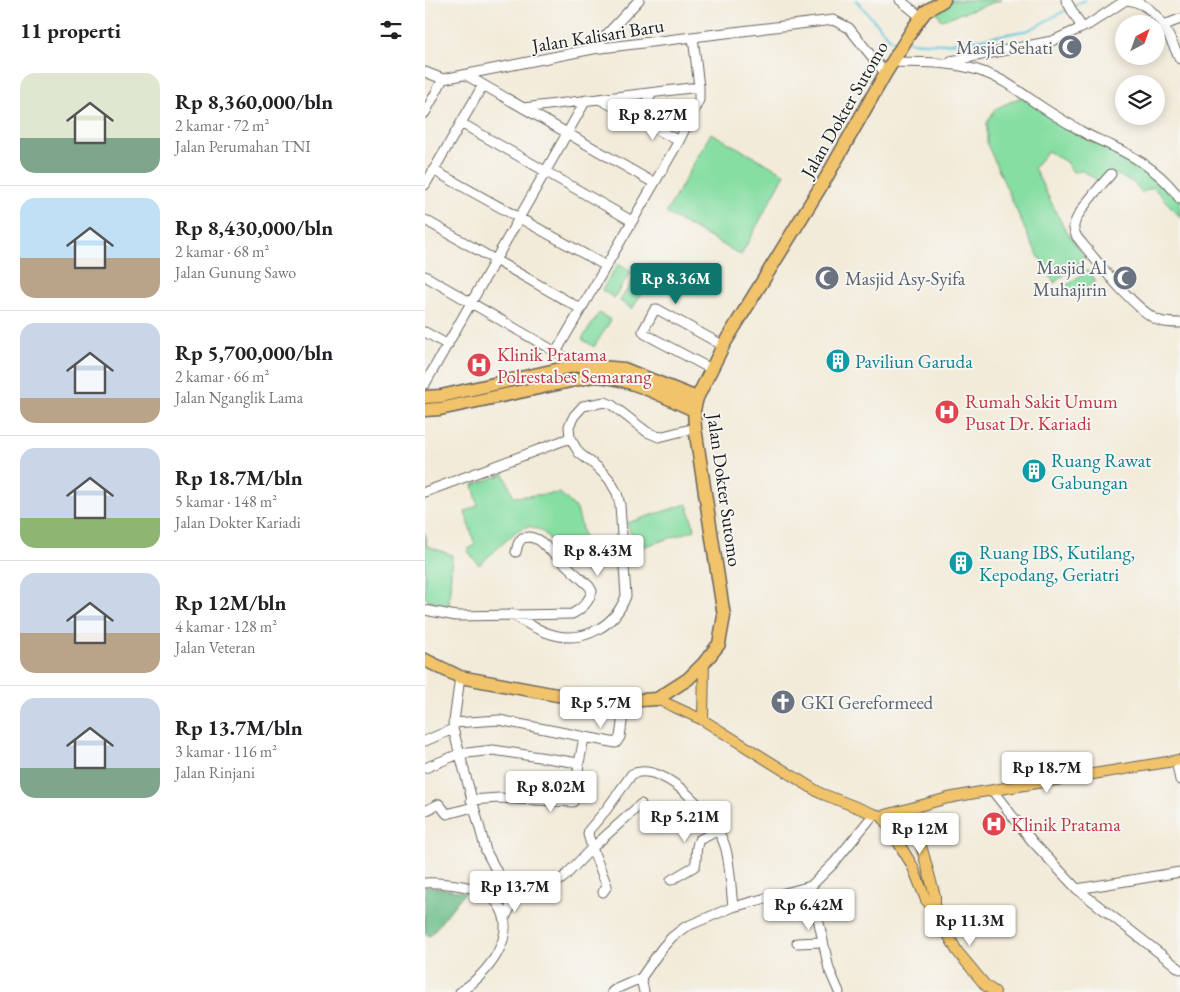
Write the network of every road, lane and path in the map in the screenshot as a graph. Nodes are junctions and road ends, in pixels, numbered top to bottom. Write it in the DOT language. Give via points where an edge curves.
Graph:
graph roads {
  1 [pos="639,0"];
  2 [pos="900,0"];
  3 [pos="943,0"];
  4 [pos="1066,0"];
  5 [pos="1127,0"];
  6 [pos="1157,15"];
  7 [pos="1180,19"];
  8 [pos="917,22"];
  9 [pos="1165,25"];
  10 [pos="1081,26"];
  11 [pos="1165,32"];
  12 [pos="693,37"];
  13 [pos="593,49"];
  14 [pos="1180,59"];
  15 [pos="943,63"];
  16 [pos="889,68"];
  17 [pos="425,72"];
  18 [pos="466,75"];
  19 [pos="443,79"];
  20 [pos="483,85"];
  21 [pos="699,88"];
  22 [pos="652,93"];
  23 [pos="599,99"];
  24 [pos="586,100"];
  25 [pos="523,108"];
  26 [pos="425,113"];
  27 [pos="638,120"];
  28 [pos="461,124"];
  29 [pos="567,134"];
  30 [pos="679,141"];
  31 [pos="433,170"];
  32 [pos="545,172"];
  33 [pos="1111,174"];
  34 [pos="654,183"];
  35 [pos="425,185"];
  36 [pos="1180,200"];
  37 [pos="520,218"];
  38 [pos="425,220"];
  39 [pos="632,221"];
  40 [pos="496,260"];
  41 [pos="606,266"];
  42 [pos="425,276"];
  43 [pos="471,303"];
  44 [pos="581,309"];
  45 [pos="1180,323"];
  46 [pos="425,332"];
  47 [pos="448,345"];
  48 [pos="724,346"];
  49 [pos="556,352"];
  50 [pos="578,365"];
  51 [pos="711,369"];
  52 [pos="425,384"];
  53 [pos="494,390"];
  54 [pos="425,397"];
  55 [pos="696,404"];
  56 [pos="425,410"];
  57 [pos="695,428"];
  58 [pos="569,438"];
  59 [pos="425,492"];
  60 [pos="515,552"];
  61 [pos="425,610"];
  62 [pos="512,614"];
  63 [pos="425,660"];
  64 [pos="704,663"];
  65 [pos="459,678"];
  66 [pos="657,699"];
  67 [pos="625,701"];
  68 [pos="703,720"];
  69 [pos="453,726"];
  70 [pos="584,738"];
  71 [pos="425,741"];
  72 [pos="459,754"];
  73 [pos="1178,760"];
  74 [pos="579,763"];
  75 [pos="425,768"];
  76 [pos="1180,780"];
  77 [pos="992,790"];
  78 [pos="472,804"];
  79 [pos="641,804"];
  80 [pos="911,809"];
  81 [pos="425,811"];
  82 [pos="878,815"];
  83 [pos="717,831"];
  84 [pos="592,848"];
  85 [pos="1180,872"];
  86 [pos="671,880"];
  87 [pos="425,883"];
  88 [pos="811,886"];
  89 [pos="549,888"];
  90 [pos="1077,889"];
  91 [pos="603,892"];
  92 [pos="733,907"];
  93 [pos="935,911"];
  94 [pos="505,918"];
  95 [pos="822,942"];
  96 [pos="797,943"];
  97 [pos="1180,969"];
  98 [pos="641,978"];
  99 [pos="460,992"];
  100 [pos="612,992"];
  101 [pos="644,992"];
  102 [pos="839,992"];
  103 [pos="995,992"];
  1 -- 13 [label="street"];
  2 -- 8 [label="street"];
  3 -- 8 [label="highway, Jalan Dokter Sutomo" via="929,8"];
  4 -- 10 [label="street"];
  5 -- 6 [label="street" via="1140,3"];
  5 -- 10 [label="street"];
  7 -- 9 [label="street"];
  8 -- 16 [label="highway, Jalan Dokter Sutomo"];
  10 -- 15 [label="street" via="1052,41"];
  11 -- 14 [label="street"];
  12 -- 13 [label="street, Jalan Kalisari Baru"];
  12 -- 16 [label="street, Jalan Kalisari Baru" via="833,20 849,28"];
  12 -- 21 [label="street"];
  13 -- 18 [label="street, Jalan Kalisari Baru"];
  15 -- 16 [label="street"];
  15 -- 36 [label="street" via="961,65 1006,82 1083,133 1144,163"];
  16 -- 48 [label="highway, Jalan Dokter Sutomo"];
  17 -- 19 [label="street"];
  18 -- 19 [label="street, Jalan Kalisari Baru"];
  18 -- 20 [label="street"];
  19 -- 26 [label="street"];
  20 -- 25 [label="street"];
  20 -- 28 [label="street"];
  21 -- 22 [label="street"];
  21 -- 30 [label="street" via="699,100"];
  22 -- 23 [label="street"];
  22 -- 27 [label="street"];
  23 -- 24 [label="street"];
  23 -- 27 [label="street"];
  24 -- 25 [label="street"];
  24 -- 29 [label="street"];
  25 -- 29 [label="street"];
  27 -- 30 [label="street"];
  28 -- 31 [label="street"];
  28 -- 32 [label="street"];
  29 -- 32 [label="street"];
  29 -- 34 [label="street"];
  30 -- 34 [label="street"];
  31 -- 35 [label="street"];
  31 -- 37 [label="street"];
  32 -- 37 [label="street"];
  32 -- 39 [label="street"];
  33 -- 45 [label="street" via="1075,222 1073,228 1077,237 1132,300 1161,321"];
  34 -- 39 [label="street"];
  37 -- 40 [label="street"];
  37 -- 41 [label="street"];
  38 -- 40 [label="street"];
  39 -- 41 [label="street"];
  40 -- 43 [label="street"];
  40 -- 44 [label="street"];
  41 -- 44 [label="street"];
  42 -- 43 [label="street"];
  43 -- 47 [label="street"];
  43 -- 49 [label="street"];
  44 -- 49 [label="street"];
  46 -- 47 [label="street"];
  47 -- 52 [label="street"];
  48 -- 51 [label="highway, Jalan Dokter Sutomo"];
  48 -- 51 [label="street" via="657,308 643,331"];
  49 -- 50 [label="street"];
  50 -- 53 [label="highway"];
  50 -- 55 [label="highway" via="624,369"];
  51 -- 55 [label="highway, Jalan Dokter Sutomo"];
  53 -- 54 [label="highway"];
  53 -- 55 [label="highway" via="607,376"];
  53 -- 56 [label="highway"];
  55 -- 57 [label="highway, Jalan Dokter Sutomo"];
  57 -- 58 [label="street" via="659,437 605,402 583,406 578,411 569,426"];
  57 -- 64 [label="highway, Jalan Dokter Sutomo" via="724,616 719,644"];
  58 -- 59 [label="street"];
  58 -- 62 [label="street" via="579,453 609,479 617,493 624,603 604,626 579,636 553,635"];
  60 -- 62 [label="street" via="522,538 539,540 592,591 581,610 572,614"];
  61 -- 62 [label="street" via="456,616"];
  63 -- 65 [label="highway"];
  64 -- 66 [label="highway, Jalan Dokter Sutomo" via="688,679"];
  64 -- 68 [label="main road"];
  65 -- 67 [label="highway" via="557,695"];
  65 -- 69 [label="street"];
  66 -- 67 [label="highway"];
  66 -- 68 [label="main road"];
  67 -- 70 [label="street" via="620,737 616,743"];
  68 -- 82 [label="main road" via="820,793"];
  69 -- 70 [label="street" via="499,720"];
  69 -- 71 [label="street"];
  69 -- 72 [label="street"];
  70 -- 74 [label="street"];
  72 -- 74 [label="street" via="493,750"];
  72 -- 75 [label="street"];
  72 -- 78 [label="street"];
  73 -- 76 [label="street"];
  73 -- 77 [label="main road"];
  74 -- 78 [label="street" via="573,802 499,798"];
  77 -- 80 [label="main road"];
  77 -- 90 [label="street" via="1032,841"];
  78 -- 81 [label="street" via="447,814 439,804"];
  78 -- 94 [label="street" via="486,851 511,906"];
  79 -- 84 [label="street"];
  80 -- 82 [label="main road"];
  80 -- 93 [label="main road" via="935,896"];
  82 -- 88 [label="street"];
  82 -- 93 [label="main road" via="912,865 926,900"];
  83 -- 84 [label="street" via="705,813 677,786 654,772 638,771 632,774 589,830"];
  83 -- 86 [label="street" via="699,840 695,866"];
  83 -- 92 [label="street" via="725,845"];
  84 -- 89 [label="street"];
  84 -- 91 [label="street" via="607,886"];
  85 -- 90 [label="street"];
  87 -- 94 [label="street" via="475,889 497,903"];
  88 -- 92 [label="street"];
  88 -- 95 [label="street"];
  90 -- 97 [label="street"];
  92 -- 98 [label="street" via="685,927 672,937"];
  93 -- 103 [label="main road" via="957,951"];
  94 -- 99 [label="street" via="497,955 487,969"];
  95 -- 96 [label="street"];
  95 -- 102 [label="street"];
  98 -- 100 [label="street"];
  98 -- 101 [label="street"];
}
